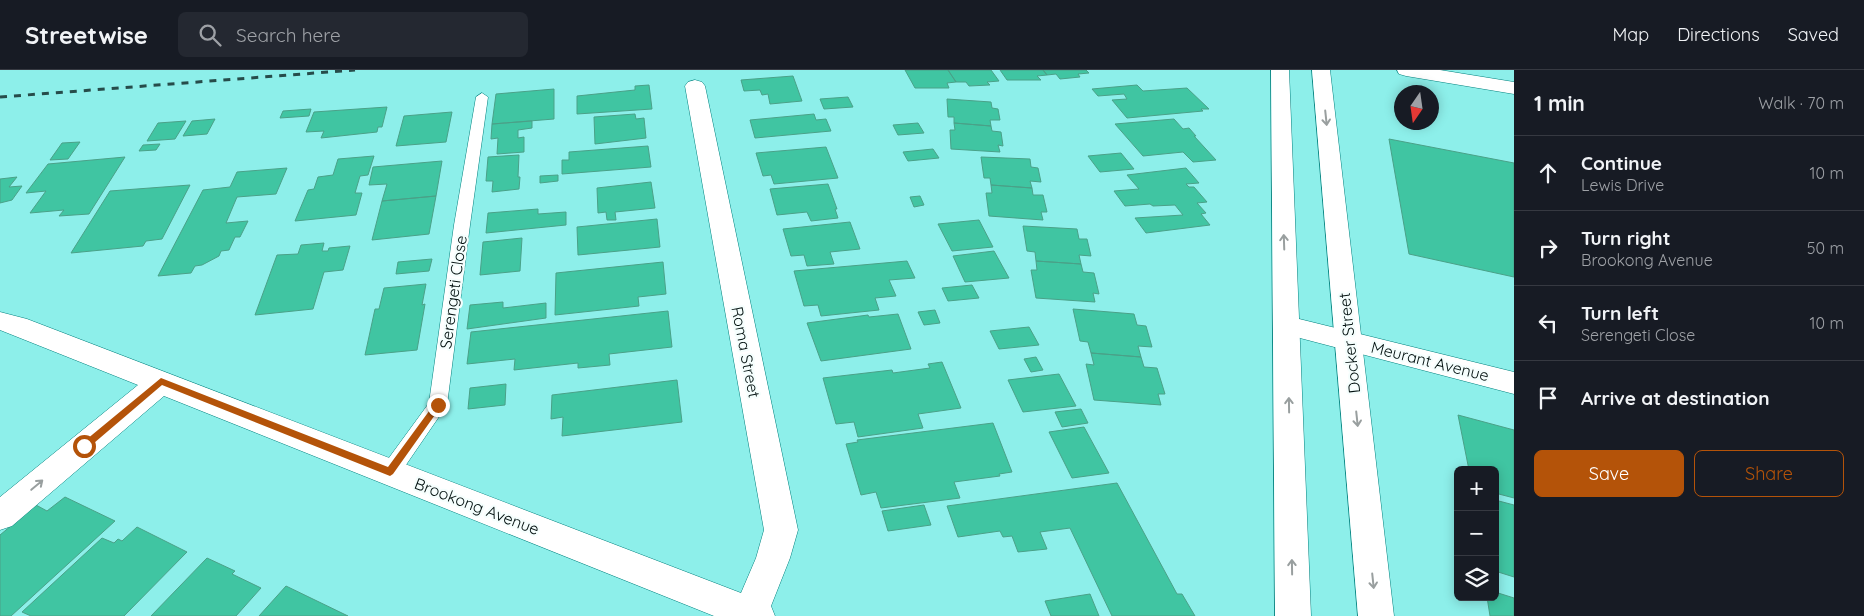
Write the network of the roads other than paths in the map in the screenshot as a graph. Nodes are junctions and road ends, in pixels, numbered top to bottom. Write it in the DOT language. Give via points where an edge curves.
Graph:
graph roads {
  1 [pos="1280,70"];
  2 [pos="1321,70"];
  3 [pos="1406,70"];
  4 [pos="696,86"];
  5 [pos="1514,88"];
  6 [pos="482,97"];
  7 [pos="0,321"];
  8 [pos="1287,325"];
  9 [pos="1349,341"];
  10 [pos="161,382"];
  11 [pos="1514,383"];
  12 [pos="390,472"];
  13 [pos="0,516"];
  14 [pos="754,614"];
  15 [pos="1293,616"];
  16 [pos="1376,616"];
  8 -- 1 [label="street, one-way"];
  2 -- 9 [label="street, Docker Street, one-way"];
  3 -- 5 [label="street"];
  4 -- 14 [label="street, Roma Street" via="781,530"];
  6 -- 12 [label="lane, Serengeti Close" via="438,405"];
  7 -- 10 [label="street, Brookong Avenue"];
  8 -- 9 [label="street, Meurant Avenue"];
  15 -- 8 [label="street, one-way"];
  9 -- 11 [label="street, Meurant Avenue"];
  9 -- 16 [label="street, Docker Street, one-way"];
  10 -- 12 [label="street, Brookong Avenue"];
  13 -- 10 [label="street, one-way"];
  12 -- 14 [label="street, Brookong Avenue"];
}
